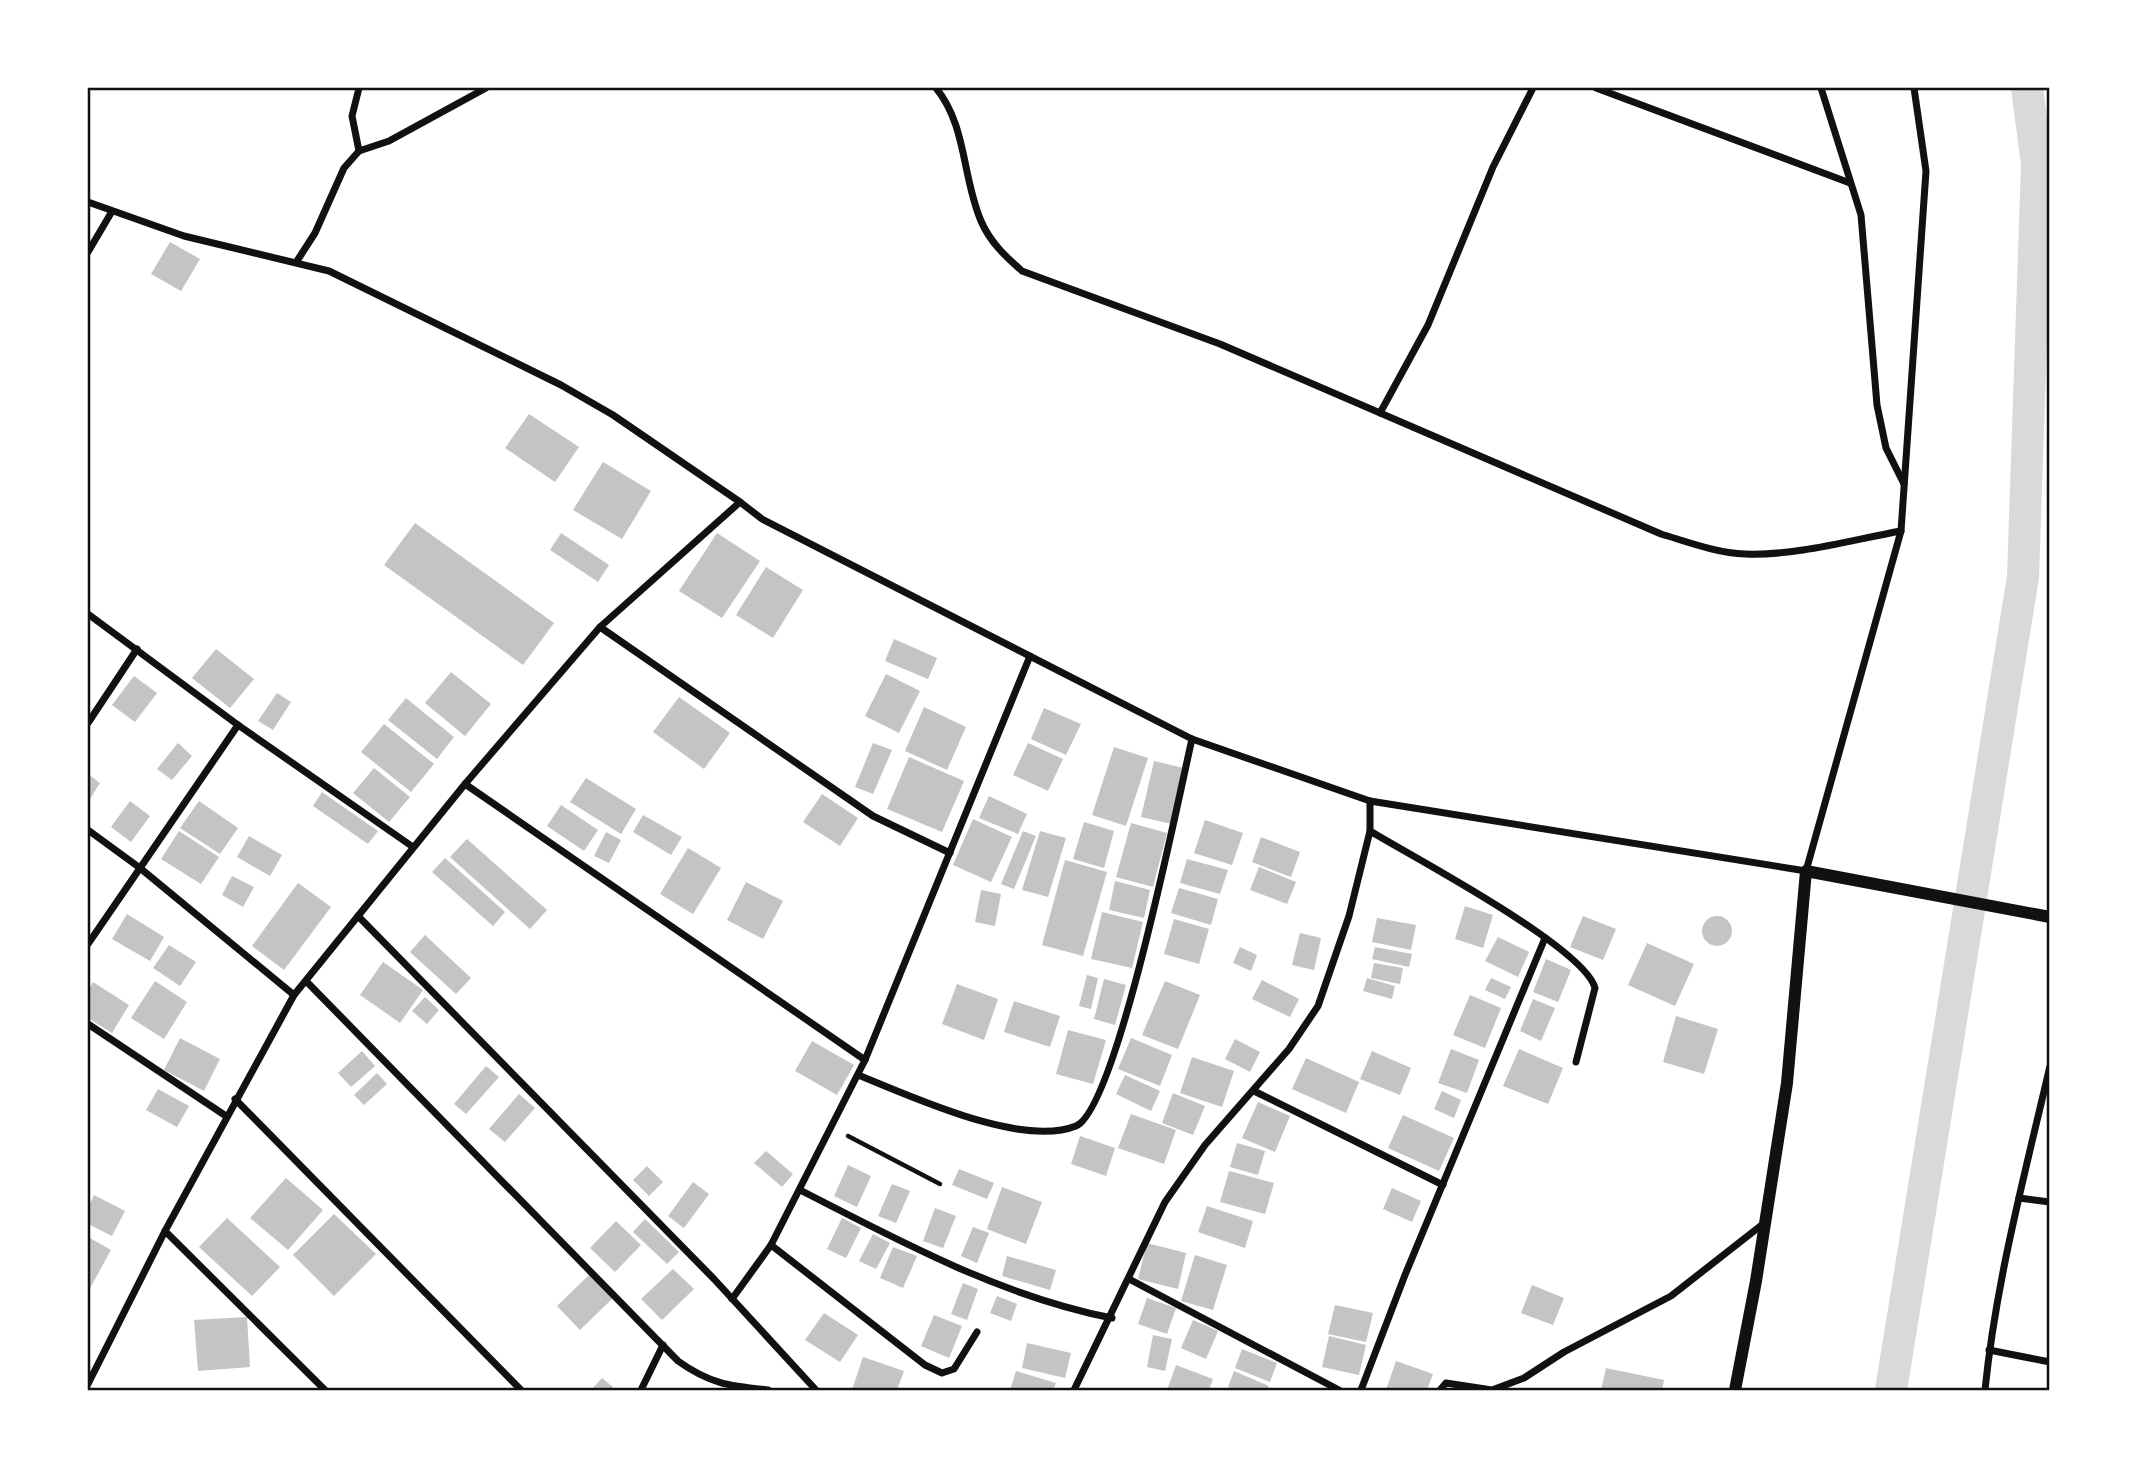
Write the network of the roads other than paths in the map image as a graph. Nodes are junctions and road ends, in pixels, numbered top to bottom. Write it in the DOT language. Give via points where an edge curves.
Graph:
graph roads {
  1 [pos="359,88"];
  2 [pos="485,88"];
  3 [pos="936,88"];
  4 [pos="1533,88"];
  5 [pos="1596,88"];
  6 [pos="1821,88"];
  7 [pos="1914,88"];
  8 [pos="359,151"];
  9 [pos="1850,183"];
  10 [pos="88,202"];
  11 [pos="111,213"];
  12 [pos="88,252"];
  13 [pos="297,261"];
  14 [pos="1380,413"];
  15 [pos="1904,485"];
  16 [pos="740,502"];
  17 [pos="1901,531"];
  18 [pos="88,614"];
  19 [pos="600,627"];
  20 [pos="137,649"];
  21 [pos="1030,656"];
  22 [pos="88,723"];
  23 [pos="238,725"];
  24 [pos="1192,739"];
  25 [pos="465,784"];
  26 [pos="1370,801"];
  27 [pos="88,830"];
  28 [pos="1370,831"];
  29 [pos="413,847"];
  30 [pos="950,853"];
  31 [pos="140,868"];
  32 [pos="1806,871"];
  33 [pos="358,916"];
  34 [pos="2049,917"];
  35 [pos="1545,938"];
  36 [pos="88,944"];
  37 [pos="306,981"];
  38 [pos="294,995"];
  39 [pos="88,1024"];
  40 [pos="865,1060"];
  41 [pos="1576,1062"];
  42 [pos="2049,1066"];
  43 [pos="858,1075"];
  44 [pos="1254,1091"];
  45 [pos="235,1099"];
  46 [pos="226,1116"];
  47 [pos="1443,1185"];
  48 [pos="800,1190"];
  49 [pos="2019,1198"];
  50 [pos="2049,1202"];
  51 [pos="1763,1224"];
  52 [pos="165,1231"];
  53 [pos="771,1245"];
  54 [pos="1129,1279"];
  55 [pos="732,1298"];
  56 [pos="1112,1318"];
  57 [pos="976,1332"];
  58 [pos="663,1345"];
  59 [pos="1989,1350"];
  60 [pos="2049,1362"];
  61 [pos="88,1384"];
  62 [pos="325,1391"];
  63 [pos="521,1391"];
  64 [pos="641,1391"];
  65 [pos="768,1391"];
  66 [pos="816,1391"];
  67 [pos="1074,1391"];
  68 [pos="1339,1391"];
  69 [pos="1361,1391"];
  70 [pos="1440,1391"];
  71 [pos="1735,1391"];
  72 [pos="1985,1391"];
  1 -- 8 [label="street" via="352,116"];
  2 -- 8 [label="street" via="389,141"];
  3 -- 14 [label="street" via="950,106 981,220 999,250 1022,271 1220,344"];
  4 -- 14 [label="street" via="1493,167 1428,325"];
  5 -- 9 [label="street"];
  6 -- 9 [label="street"];
  7 -- 15 [label="street" via="1926,171"];
  8 -- 13 [label="street" via="344,168"];
  9 -- 15 [label="street" via="1861,215 1877,405 1886,447"];
  10 -- 11 [label="street"];
  11 -- 12 [label="street"];
  11 -- 13 [label="street" via="184,236"];
  13 -- 16 [label="street" via="329,271 561,385"];
  14 -- 17 [label="street" via="1661,534 1704,547 1745,554 1780,552"];
  15 -- 17 [label="street"];
  16 -- 19 [label="street"];
  16 -- 21 [label="street" via="762,519"];
  17 -- 32 [label="street"];
  18 -- 20 [label="street"];
  19 -- 25 [label="street"];
  19 -- 30 [label="street" via="861,809"];
  20 -- 22 [label="street"];
  20 -- 23 [label="street"];
  21 -- 24 [label="street"];
  21 -- 30 [label="street"];
  23 -- 29 [label="street"];
  23 -- 31 [label="street"];
  24 -- 26 [label="street"];
  24 -- 43 [label="street" via="1130,1007 1094,1107 1083,1122 1061,1130 1002,1126 970,1119"];
  25 -- 29 [label="street"];
  25 -- 40 [label="street"];
  26 -- 28 [label="street"];
  26 -- 32 [label="street"];
  27 -- 31 [label="street"];
  28 -- 35 [label="street"];
  28 -- 44 [label="street" via="1349,916 1318,1006"];
  29 -- 33 [label="street"];
  30 -- 40 [label="street"];
  31 -- 36 [label="street"];
  31 -- 38 [label="street"];
  32 -- 34 [label="street"];
  32 -- 51 [label="street" via="1787,1083"];
  33 -- 37 [label="street"];
  33 -- 55 [label="street"];
  35 -- 41 [label="street" via="1584,968 1595,988"];
  35 -- 47 [label="street"];
  37 -- 38 [label="street"];
  37 -- 58 [label="street"];
  38 -- 45 [label="street"];
  39 -- 46 [label="street"];
  40 -- 43 [label="street"];
  42 -- 49 [label="street"];
  43 -- 48 [label="street"];
  44 -- 47 [label="street"];
  44 -- 54 [label="street" via="1184,1173 1165,1202"];
  45 -- 46 [label="street"];
  45 -- 63 [label="street"];
  46 -- 52 [label="street"];
  47 -- 69 [label="street"];
  48 -- 53 [label="street"];
  48 -- 56 [label="street" via="921,1251 1040,1301"];
  49 -- 50 [label="street"];
  49 -- 59 [label="street"];
  51 -- 70 [label="street" via="1671,1296 1524,1378 1492,1390 1446,1383"];
  51 -- 71 [label="street"];
  52 -- 61 [label="street"];
  52 -- 62 [label="street"];
  53 -- 55 [label="street"];
  53 -- 57 [label="street" via="925,1365 942,1373 954,1369"];
  54 -- 56 [label="street"];
  54 -- 68 [label="street"];
  55 -- 66 [label="street"];
  56 -- 67 [label="street"];
  58 -- 64 [label="street"];
  58 -- 65 [label="street" via="700,1377 721,1385"];
  59 -- 60 [label="street"];
  59 -- 72 [label="street"];
}
